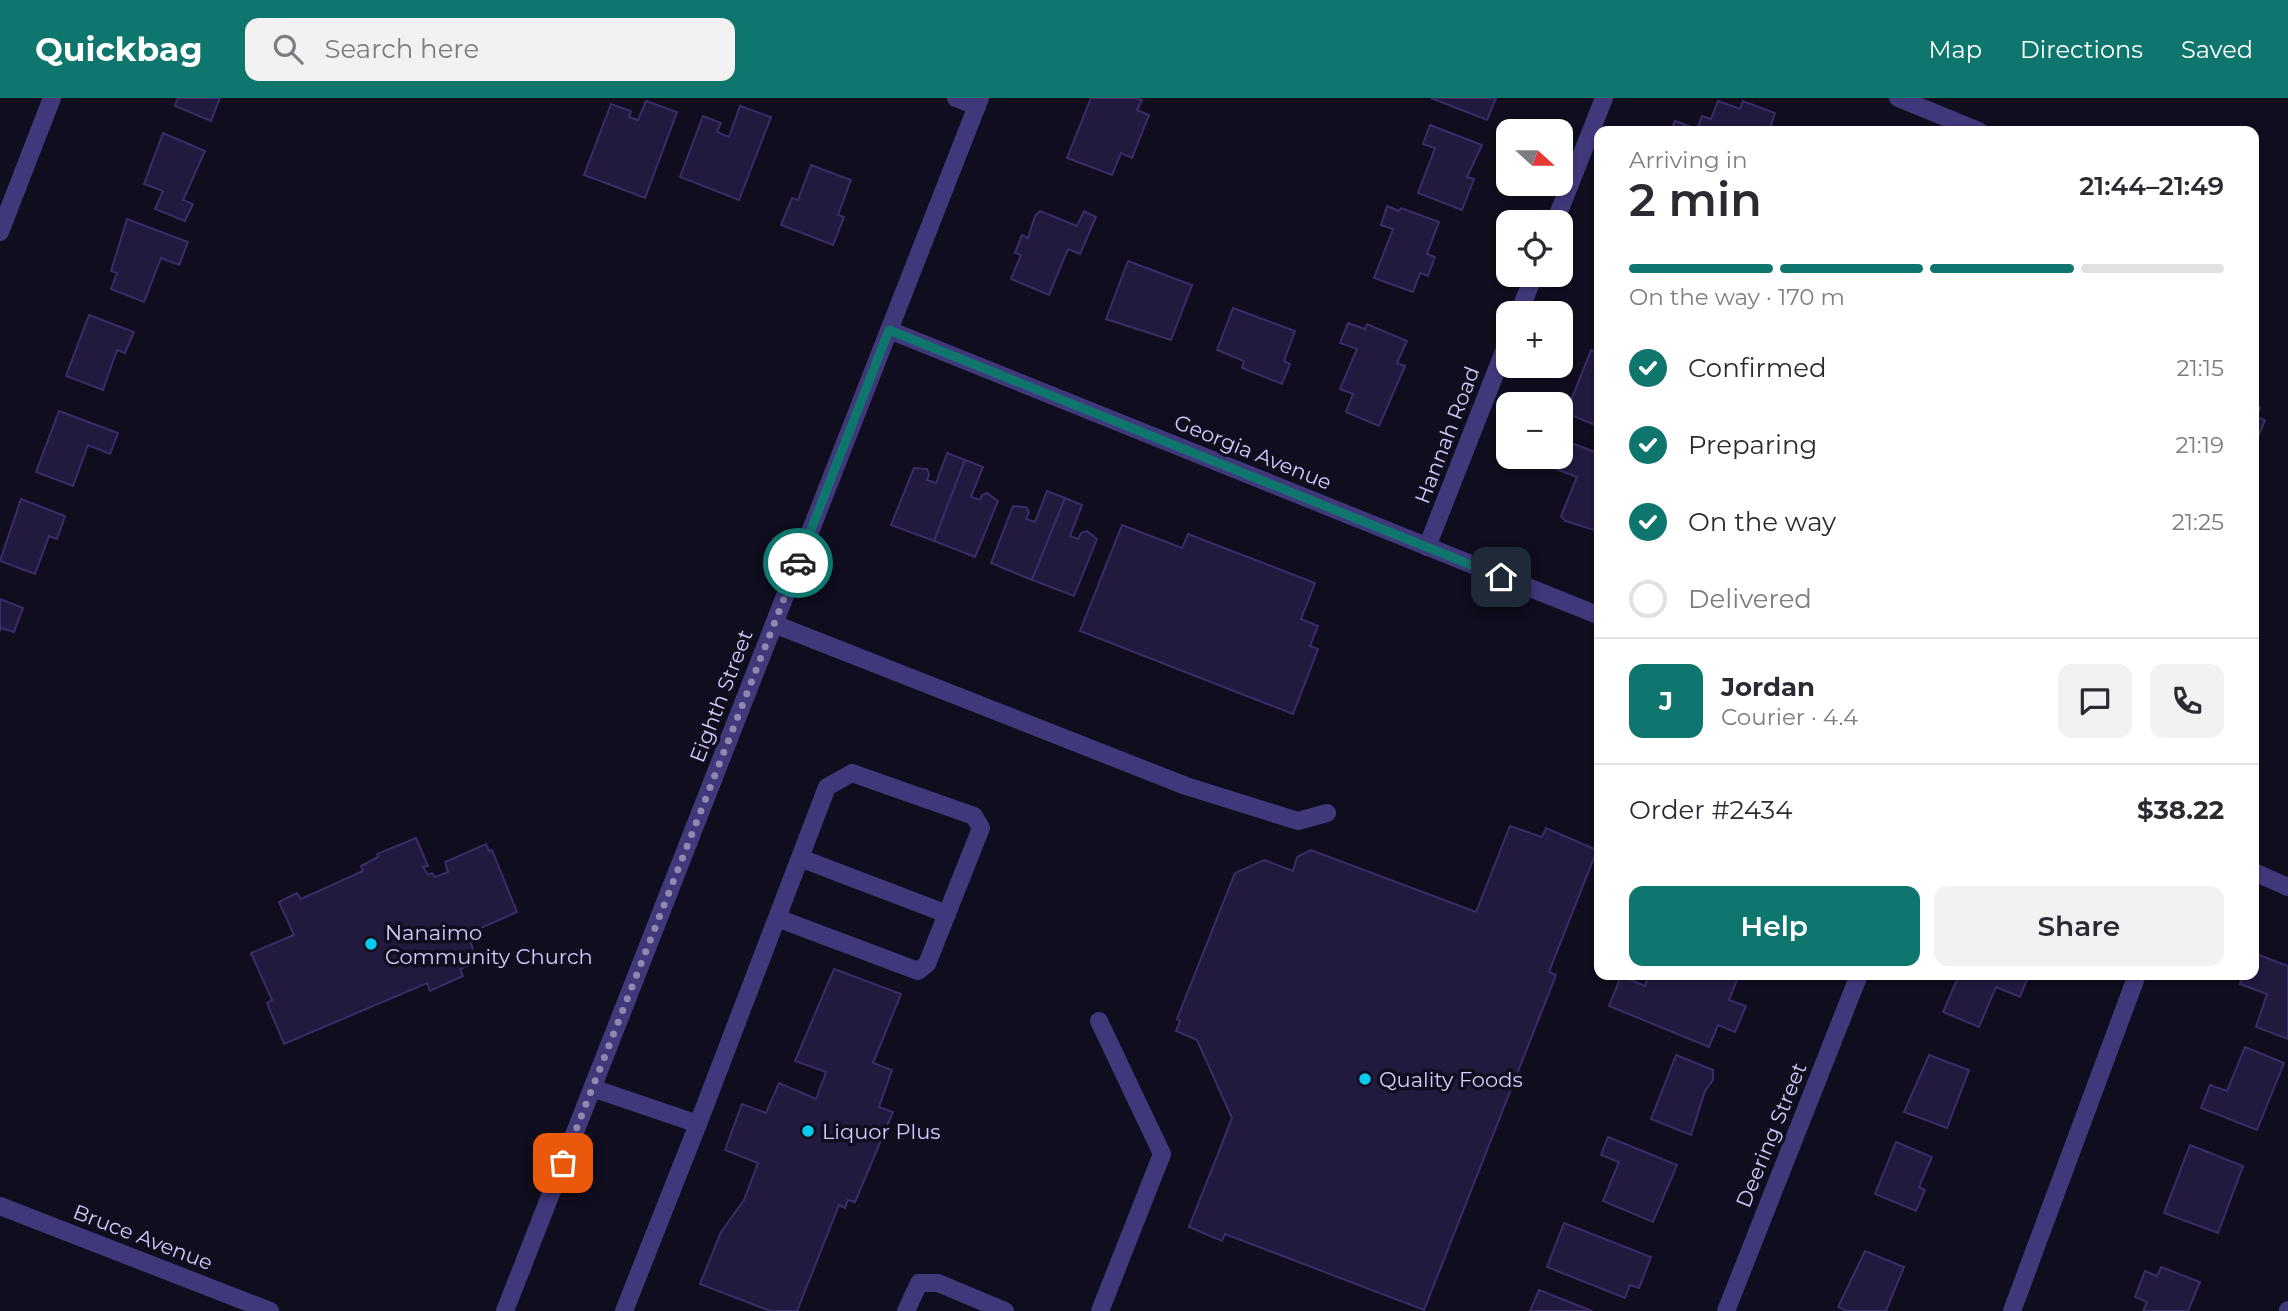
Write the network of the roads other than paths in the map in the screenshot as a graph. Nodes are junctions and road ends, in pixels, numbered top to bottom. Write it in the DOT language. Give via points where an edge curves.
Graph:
graph roads {
  1 [pos="52,98"];
  2 [pos="956,98"];
  3 [pos="1604,98"];
  4 [pos="1898,98"];
  5 [pos="978,102"];
  6 [pos="1967,126"];
  7 [pos="1560,210"];
  8 [pos="0,232"];
  9 [pos="889,330"];
  10 [pos="1496,372"];
  11 [pos="1427,547"];
  12 [pos="1594,614"];
  13 [pos="774,624"];
  14 [pos="1327,814"];
  15 [pos="800,858"];
  16 [pos="2259,874"];
  17 [pos="2288,887"];
  18 [pos="947,914"];
  19 [pos="777,918"];
  20 [pos="1857,980"];
  21 [pos="2135,980"];
  22 [pos="1099,1021"];
  23 [pos="592,1088"];
  24 [pos="698,1124"];
  25 [pos="0,1206"];
  26 [pos="631,1308"];
  27 [pos="270,1311"];
  28 [pos="505,1311"];
  29 [pos="906,1311"];
  30 [pos="1005,1311"];
  31 [pos="1100,1311"];
  32 [pos="1726,1311"];
  33 [pos="2012,1311"];
  1 -- 8 [label="street"];
  2 -- 5 [label="street"];
  3 -- 7 [label="street"];
  4 -- 6 [label="street"];
  5 -- 9 [label="street, Eighth Street"];
  9 -- 11 [label="street, Georgia Avenue"];
  9 -- 13 [label="street, Eighth Street"];
  10 -- 11 [label="street, Hannah Road"];
  11 -- 12 [label="street, Georgia Avenue"];
  13 -- 14 [label="street" via="1186,786 1298,821"];
  13 -- 23 [label="street, Eighth Street"];
  15 -- 18 [label="street"];
  15 -- 18 [label="street" via="827,787 852,773 974,816 981,828"];
  15 -- 19 [label="street"];
  16 -- 17 [label="street"];
  18 -- 19 [label="street" via="927,964 918,971"];
  19 -- 24 [label="street"];
  20 -- 32 [label="street, Deering Street"];
  21 -- 33 [label="street"];
  22 -- 31 [label="street" via="1162,1154"];
  23 -- 24 [label="street"];
  23 -- 28 [label="street, Eighth Street"];
  24 -- 26 [label="street"];
  25 -- 27 [label="street, Bruce Avenue"];
  29 -- 30 [label="street" via="919,1283 938,1283"];
}
